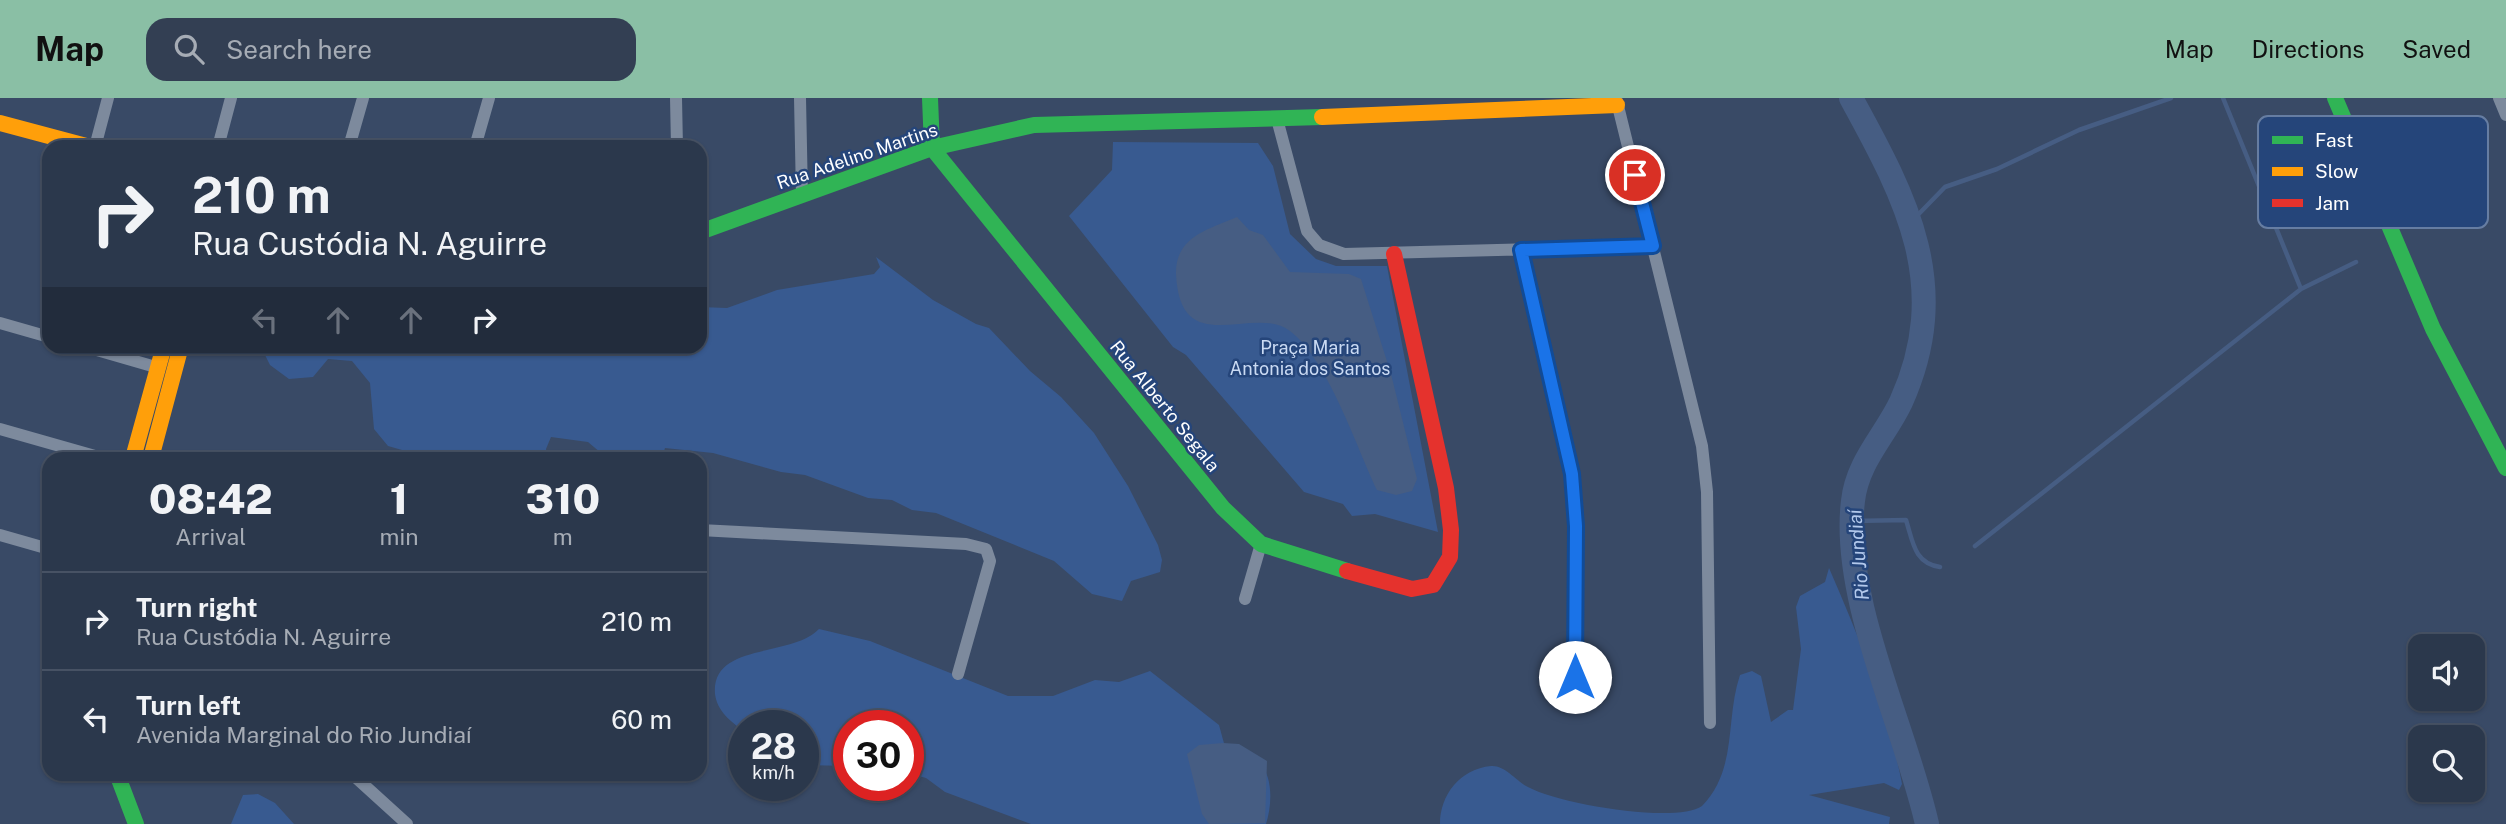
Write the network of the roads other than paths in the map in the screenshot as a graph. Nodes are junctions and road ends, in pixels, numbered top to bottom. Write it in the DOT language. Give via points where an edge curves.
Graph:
graph roads {
  1 [pos="108,98"];
  2 [pos="231,98"];
  3 [pos="363,98"];
  4 [pos="489,98"];
  5 [pos="676,98"];
  6 [pos="800,98"];
  7 [pos="930,98"];
  8 [pos="2335,98"];
  9 [pos="2499,98"];
  10 [pos="1616,101"];
  11 [pos="1481,104"];
  12 [pos="2343,116"];
  13 [pos="2506,116"];
  14 [pos="1277,119"];
  15 [pos="0,123"];
  16 [pos="65,140"];
  17 [pos="94,140"];
  18 [pos="220,140"];
  19 [pos="351,140"];
  20 [pos="477,140"];
  21 [pos="677,140"];
  22 [pos="932,148"];
  23 [pos="802,196"];
  24 [pos="2390,228"];
  25 [pos="707,230"];
  26 [pos="1653,246"];
  27 [pos="1521,250"];
  28 [pos="1394,254"];
  29 [pos="0,323"];
  30 [pos="42,335"];
  31 [pos="111,354"];
  32 [pos="162,354"];
  33 [pos="179,354"];
  34 [pos="159,368"];
  35 [pos="0,429"];
  36 [pos="81,452"];
  37 [pos="135,452"];
  38 [pos="153,452"];
  39 [pos="2506,468"];
  40 [pos="707,530"];
  41 [pos="0,535"];
  42 [pos="1261,544"];
  43 [pos="42,547"];
  44 [pos="1245,599"];
  45 [pos="958,674"];
  46 [pos="1575,677"];
  47 [pos="1710,723"];
  48 [pos="120,781"];
  49 [pos="360,781"];
  50 [pos="136,824"];
  51 [pos="407,824"];
  1 -- 17 [label="street"];
  2 -- 18 [label="street"];
  3 -- 19 [label="street"];
  4 -- 20 [label="street"];
  5 -- 21 [label="street"];
  6 -- 23 [label="street"];
  7 -- 22 [label="street"];
  8 -- 12 [label="street"];
  9 -- 13 [label="street"];
  10 -- 11 [label="street, Rua Adelino Martins"];
  10 -- 26 [label="street"];
  11 -- 14 [label="street, Rua Adelino Martins"];
  14 -- 22 [label="street, Rua Adelino Martins" via="1034,125"];
  14 -- 28 [label="street" via="1307,231 1319,245 1344,254"];
  15 -- 16 [label="street"];
  22 -- 23 [label="street, Rua Adelino Martins"];
  22 -- 42 [label="street, Rua Alberto Segala" via="1223,508"];
  23 -- 25 [label="street, Rua Adelino Martins"];
  24 -- 39 [label="street" via="2433,329"];
  26 -- 27 [label="street"];
  26 -- 47 [label="street" via="1702,446 1707,492"];
  27 -- 28 [label="street"];
  27 -- 46 [label="street" via="1572,474"];
  28 -- 42 [label="street, Rua Alberto Segala" via="1446,488 1450,557 1433,585 1412,589"];
  29 -- 30 [label="street"];
  31 -- 34 [label="street"];
  32 -- 34 [label="street"];
  33 -- 38 [label="street"];
  34 -- 37 [label="street"];
  35 -- 36 [label="street"];
  40 -- 45 [label="street" via="965,544 986,549 990,561"];
  41 -- 43 [label="street"];
  42 -- 44 [label="street"];
  48 -- 50 [label="street"];
  49 -- 51 [label="street"];
}
